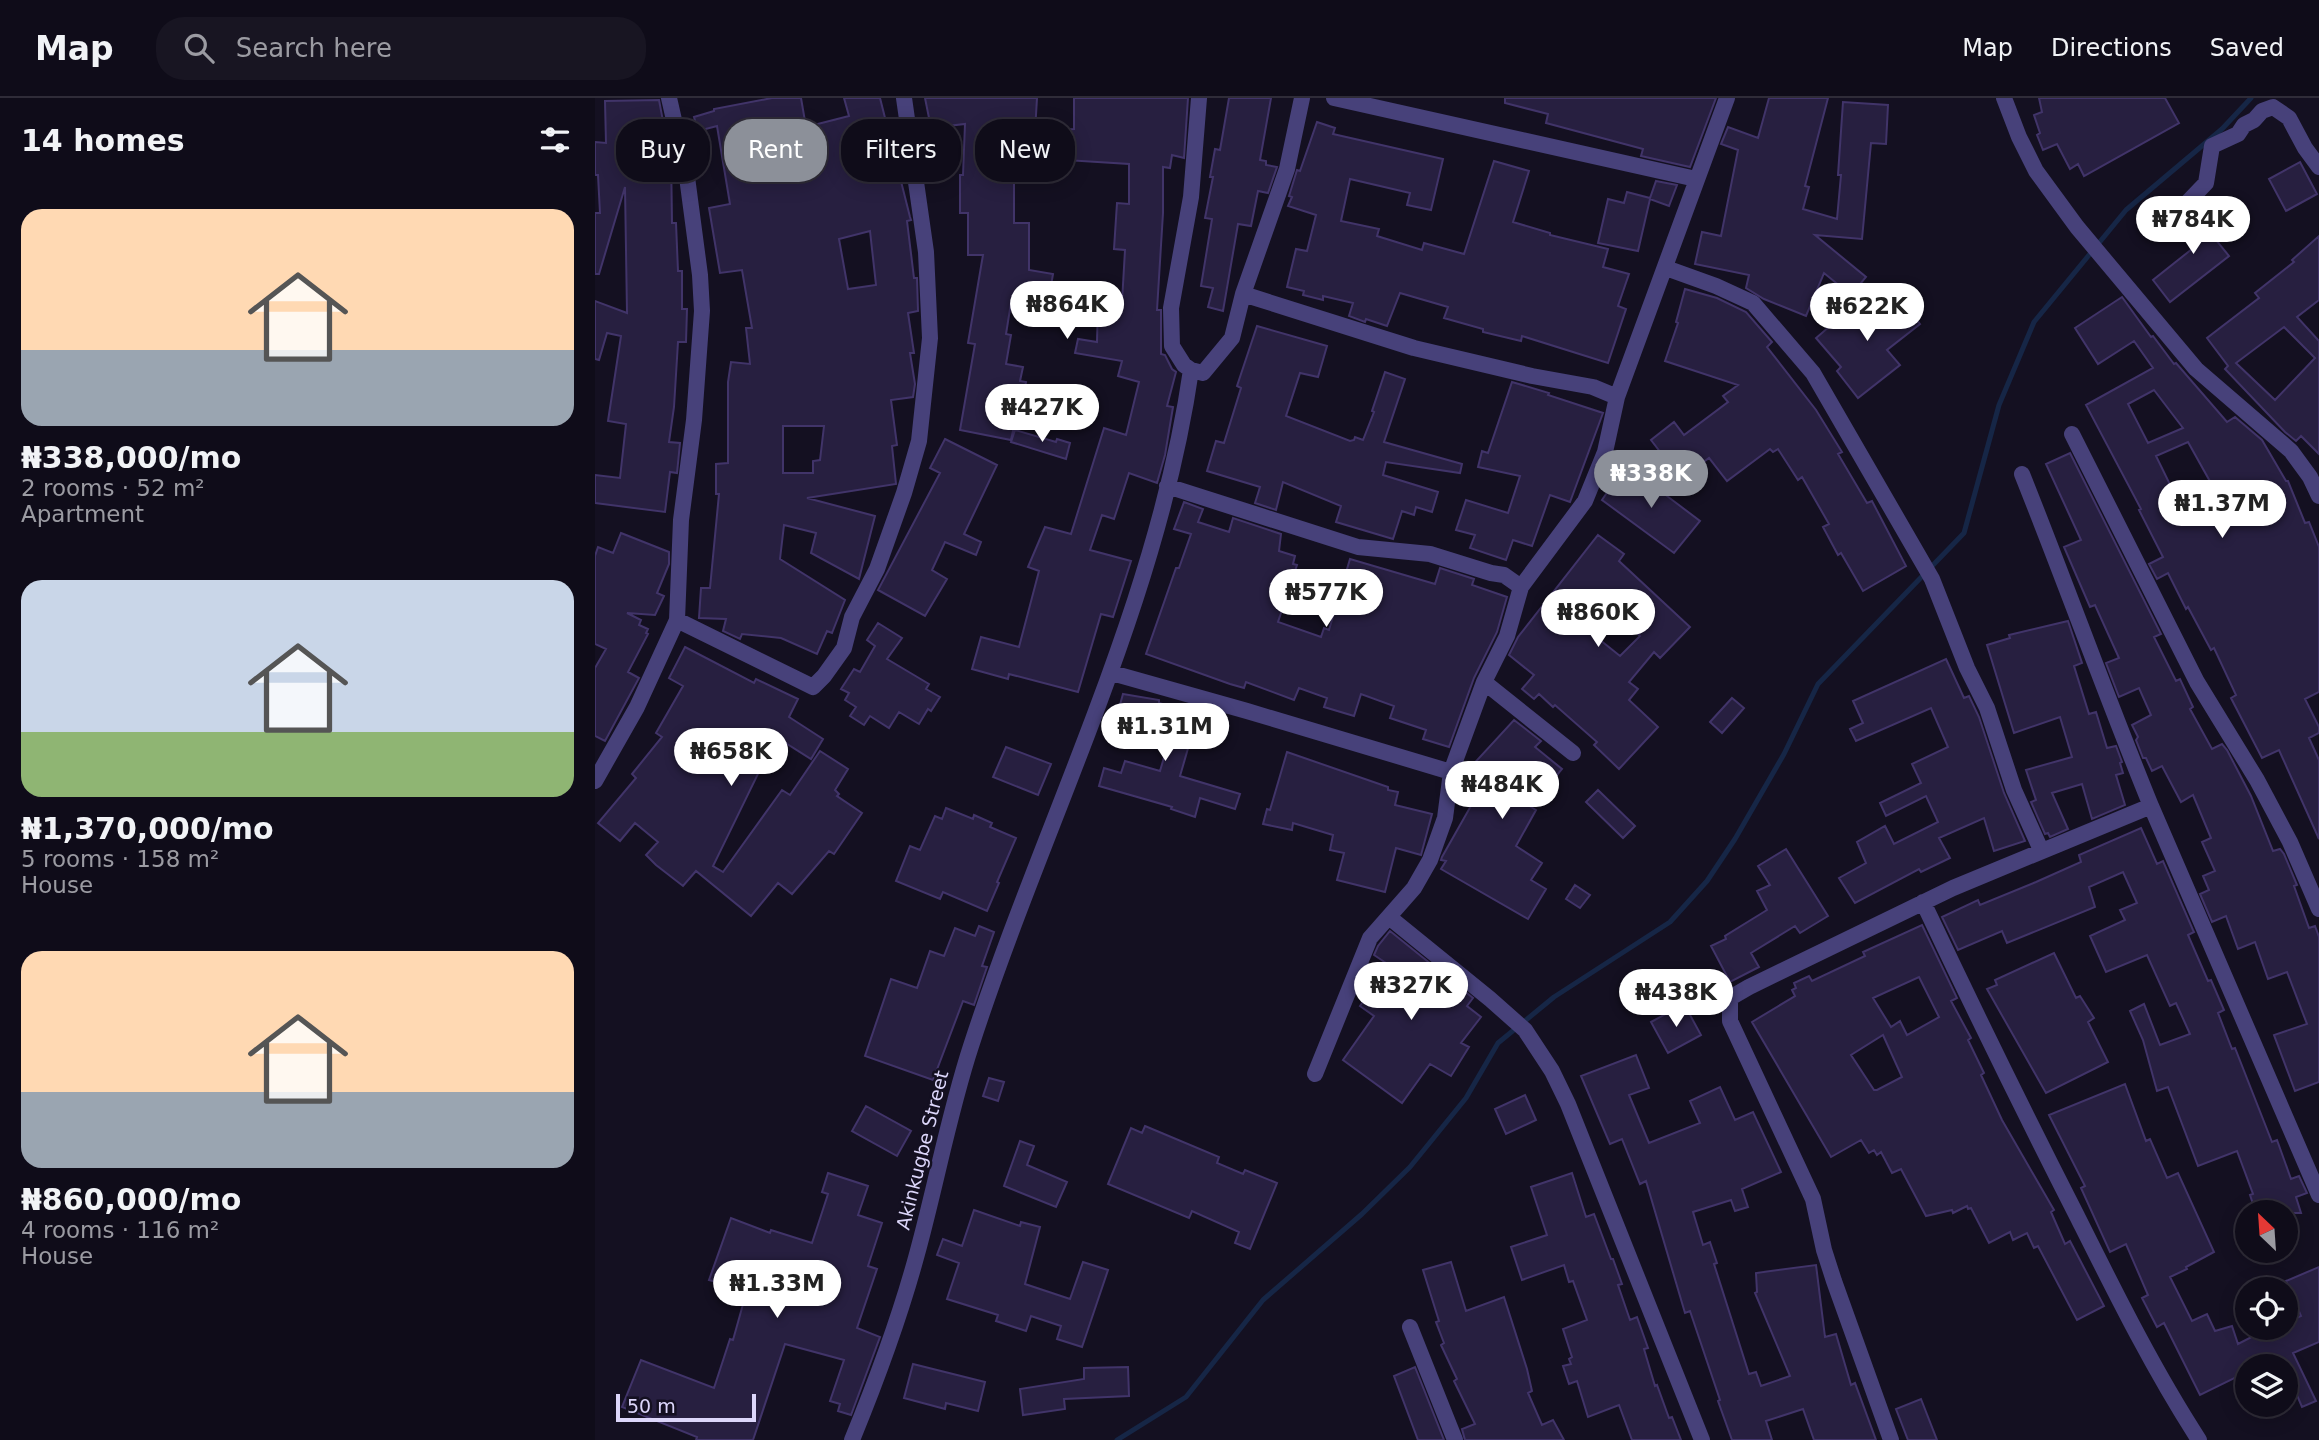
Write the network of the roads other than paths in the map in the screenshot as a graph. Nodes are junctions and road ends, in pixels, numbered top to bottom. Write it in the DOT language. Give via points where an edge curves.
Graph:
graph roads {
  1 [pos="669,98"];
  2 [pos="904,98"];
  3 [pos="1199,98"];
  4 [pos="1302,98"];
  5 [pos="1334,98"];
  6 [pos="1727,98"];
  7 [pos="2004,98"];
  8 [pos="2319,167"];
  9 [pos="1696,179"];
  10 [pos="2183,207"];
  11 [pos="1666,268"];
  12 [pos="1243,294"];
  13 [pos="1191,370"];
  14 [pos="1617,397"];
  15 [pos="2072,434"];
  16 [pos="2022,474"];
  17 [pos="1167,486"];
  18 [pos="2319,496"];
  19 [pos="1521,587"];
  20 [pos="677,620"];
  21 [pos="1112,673"];
  22 [pos="1485,682"];
  23 [pos="1573,753"];
  24 [pos="1451,772"];
  25 [pos="595,781"];
  26 [pos="2151,806"];
  27 [pos="2041,850"];
  28 [pos="1923,902"];
  29 [pos="2319,909"];
  30 [pos="1389,917"];
  31 [pos="1315,1074"];
  32 [pos="2319,1195"];
  33 [pos="1410,1326"];
  34 [pos="852,1440"];
  35 [pos="1455,1440"];
  36 [pos="1702,1440"];
  37 [pos="1891,1440"];
  38 [pos="2199,1440"];
  1 -- 20 [label="street" via="687,177 702,311 681,520"];
  2 -- 20 [label="street" via="926,252 929,313 919,441 877,569 852,617 844,648 813,688"];
  3 -- 13 [label="street" via="1191,197 1171,308 1173,346"];
  4 -- 12 [label="street" via="1287,169"];
  5 -- 9 [label="street"];
  6 -- 9 [label="street"];
  7 -- 18 [label="street" via="2036,171 2077,227 2196,369 2291,451"];
  8 -- 10 [label="street" via="2289,118 2273,107 2262,111 2238,134 2212,146 2206,183"];
  9 -- 11 [label="street"];
  11 -- 14 [label="street"];
  11 -- 27 [label="street" via="1753,303 1814,373 1932,579"];
  12 -- 13 [label="street" via="1232,338 1203,373"];
  12 -- 14 [label="street" via="1414,348 1593,387"];
  13 -- 17 [label="street, Akinkugbe Street" via="1182,433"];
  14 -- 19 [label="street" via="1605,452 1585,501"];
  15 -- 29 [label="street" via="2197,682 2290,842"];
  16 -- 26 [label="street"];
  17 -- 19 [label="street" via="1358,547 1430,554 1504,575"];
  17 -- 21 [label="street, Akinkugbe Street"];
  19 -- 22 [label="street" via="1507,636"];
  20 -- 25 [label="street" via="637,707"];
  21 -- 24 [label="street"];
  21 -- 34 [label="street, Akinkugbe Street" via="970,1048 916,1257 877,1380"];
  22 -- 23 [label="street"];
  22 -- 24 [label="street"];
  24 -- 30 [label="street" via="1445,818 1430,859 1414,888"];
  26 -- 27 [label="street"];
  26 -- 32 [label="street"];
  27 -- 28 [label="street"];
  28 -- 37 [label="street" via="1730,999 1730,1021 1813,1199 1834,1281"];
  28 -- 38 [label="street" via="2091,1244 2167,1391"];
  30 -- 31 [label="street" via="1370,938"];
  30 -- 36 [label="street" via="1525,1030 1552,1071"];
  33 -- 35 [label="street"];
}
